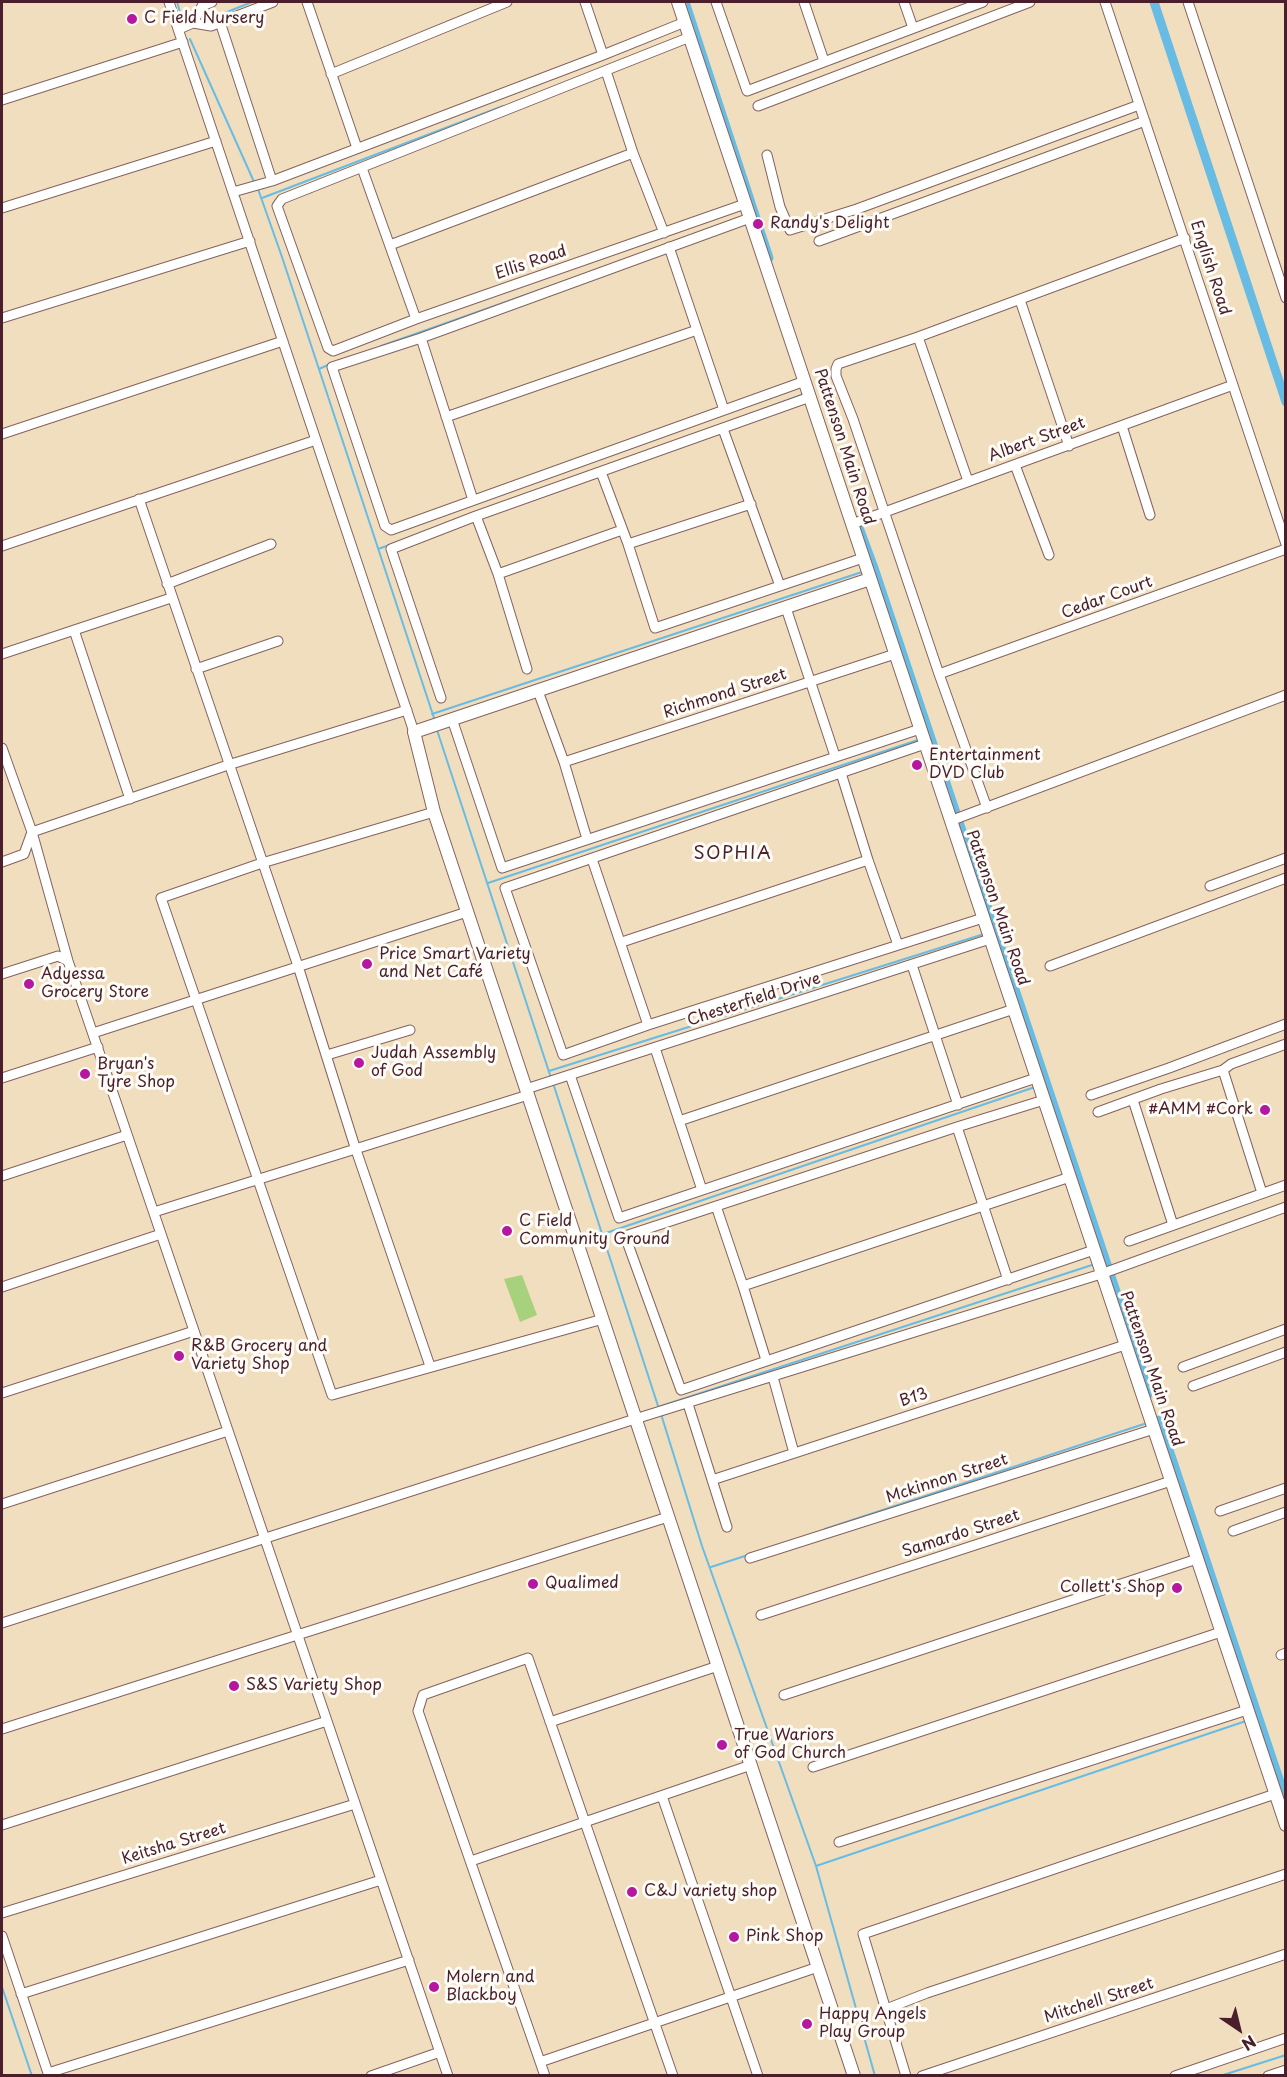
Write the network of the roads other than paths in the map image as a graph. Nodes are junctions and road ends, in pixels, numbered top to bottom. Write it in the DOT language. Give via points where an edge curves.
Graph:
graph roads {
  1 [pos="169,2"];
  2 [pos="211,2"];
  3 [pos="273,2"];
  4 [pos="307,2"];
  5 [pos="507,2"];
  6 [pos="585,2"];
  7 [pos="678,2"];
  8 [pos="716,2"];
  9 [pos="804,2"];
  10 [pos="904,2"];
  11 [pos="983,2"];
  12 [pos="1030,2"];
  13 [pos="1105,2"];
  14 [pos="1188,2"];
  15 [pos="220,22"];
  16 [pos="684,22"];
  17 [pos="193,23"];
  18 [pos="913,28"];
  19 [pos="178,29"];
  20 [pos="690,37"];
  21 [pos="183,42"];
  22 [pos="603,56"];
  23 [pos="824,62"];
  24 [pos="606,71"];
  25 [pos="331,74"];
  26 [pos="2,100"];
  27 [pos="1139,105"];
  28 [pos="758,106"];
  29 [pos="1145,121"];
  30 [pos="216,141"];
  31 [pos="357,148"];
  32 [pos="633,153"];
  33 [pos="767,155"];
  34 [pos="362,168"];
  35 [pos="268,182"];
  36 [pos="235,192"];
  37 [pos="888,197"];
  38 [pos="745,204"];
  39 [pos="2,208"];
  40 [pos="894,213"];
  41 [pos="750,218"];
  42 [pos="664,233"];
  43 [pos="1185,238"];
  44 [pos="819,240"];
  45 [pos="250,241"];
  46 [pos="390,245"];
  47 [pos="669,248"];
  48 [pos="1286,298"];
  49 [pos="1020,300"];
  50 [pos="2,318"];
  51 [pos="416,319"];
  52 [pos="697,330"];
  53 [pos="421,338"];
  54 [pos="918,338"];
  55 [pos="283,341"];
  56 [pos="1233,385"];
  57 [pos="807,391"];
  58 [pos="724,410"];
  59 [pos="446,417"];
  60 [pos="1122,426"];
  61 [pos="723,429"];
  62 [pos="2,434"];
  63 [pos="316,440"];
  64 [pos="1069,446"];
  65 [pos="1015,465"];
  66 [pos="601,472"];
  67 [pos="968,481"];
  68 [pos="139,499"];
  69 [pos="473,500"];
  70 [pos="751,504"];
  71 [pos="884,513"];
  72 [pos="1150,515"];
  73 [pos="476,516"];
  74 [pos="858,522"];
  75 [pos="622,530"];
  76 [pos="271,544"];
  77 [pos="628,544"];
  78 [pos="1286,544"];
  79 [pos="2,546"];
  80 [pos="1286,549"];
  81 [pos="1050,555"];
  82 [pos="863,558"];
  83 [pos="498,574"];
  84 [pos="870,579"];
  85 [pos="167,584"];
  86 [pos="780,586"];
  87 [pos="171,598"];
  88 [pos="786,608"];
  89 [pos="74,630"];
  90 [pos="278,641"];
  91 [pos="2,654"];
  92 [pos="895,654"];
  93 [pos="196,669"];
  94 [pos="527,669"];
  95 [pos="939,674"];
  96 [pos="810,682"];
  97 [pos="538,691"];
  98 [pos="1286,695"];
  99 [pos="441,698"];
  100 [pos="407,710"];
  101 [pos="450,719"];
  102 [pos="920,729"];
  103 [pos="414,732"];
  104 [pos="925,744"];
  105 [pos="2,748"];
  106 [pos="835,756"];
  107 [pos="564,762"];
  108 [pos="228,765"];
  109 [pos="841,773"];
  110 [pos="130,799"];
  111 [pos="987,808"];
  112 [pos="434,812"];
  113 [pos="953,819"];
  114 [pos="32,832"];
  115 [pos="587,839"];
  116 [pos="1286,858"];
  117 [pos="592,859"];
  118 [pos="868,860"];
  119 [pos="2,862"];
  120 [pos="262,863"];
  121 [pos="1286,878"];
  122 [pos="1227,900"];
  123 [pos="467,912"];
  124 [pos="983,918"];
  125 [pos="990,939"];
  126 [pos="622,942"];
  127 [pos="898,945"];
  128 [pos="68,961"];
  129 [pos="912,965"];
  130 [pos="298,966"];
  131 [pos="1050,966"];
  132 [pos="2,974"];
  133 [pos="195,999"];
  134 [pos="1014,1009"];
  135 [pos="1286,1024"];
  136 [pos="648,1025"];
  137 [pos="410,1030"];
  138 [pos="93,1033"];
  139 [pos="935,1035"];
  140 [pos="1286,1044"];
  141 [pos="98,1047"];
  142 [pos="655,1048"];
  143 [pos="327,1055"];
  144 [pos="1223,1070"];
  145 [pos="570,1076"];
  146 [pos="2,1078"];
  147 [pos="1037,1080"];
  148 [pos="527,1092"];
  149 [pos="1092,1095"];
  150 [pos="1043,1098"];
  151 [pos="1133,1100"];
  152 [pos="958,1105"];
  153 [pos="1098,1112"];
  154 [pos="679,1122"];
  155 [pos="957,1127"];
  156 [pos="128,1135"];
  157 [pos="355,1148"];
  158 [pos="2,1176"];
  159 [pos="1070,1177"];
  160 [pos="257,1179"];
  161 [pos="1286,1185"];
  162 [pos="702,1190"];
  163 [pos="1262,1193"];
  164 [pos="716,1206"];
  165 [pos="983,1206"];
  166 [pos="1286,1207"];
  167 [pos="154,1212"];
  168 [pos="1173,1225"];
  169 [pos="161,1234"];
  170 [pos="1129,1241"];
  171 [pos="1095,1253"];
  172 [pos="1104,1272"];
  173 [pos="1008,1280"];
  174 [pos="743,1286"];
  175 [pos="2,1287"];
  176 [pos="603,1318"];
  177 [pos="1286,1329"];
  178 [pos="194,1331"];
  179 [pos="1125,1345"];
  180 [pos="1286,1352"];
  181 [pos="766,1360"];
  182 [pos="430,1366"];
  183 [pos="1183,1367"];
  184 [pos="773,1377"];
  185 [pos="1193,1386"];
  186 [pos="2,1393"];
  187 [pos="688,1404"];
  188 [pos="635,1419"];
  189 [pos="1154,1429"];
  190 [pos="228,1431"];
  191 [pos="794,1453"];
  192 [pos="712,1480"];
  193 [pos="1171,1481"];
  194 [pos="1286,1488"];
  195 [pos="2,1504"];
  196 [pos="1220,1511"];
  197 [pos="1286,1512"];
  198 [pos="668,1516"];
  199 [pos="727,1527"];
  200 [pos="1233,1531"];
  201 [pos="265,1538"];
  202 [pos="750,1558"];
  203 [pos="1197,1559"];
  204 [pos="761,1615"];
  205 [pos="2,1623"];
  206 [pos="1221,1632"];
  207 [pos="298,1634"];
  208 [pos="718,1666"];
  209 [pos="784,1695"];
  210 [pos="1247,1710"];
  211 [pos="327,1721"];
  212 [pos="550,1722"];
  213 [pos="2,1729"];
  214 [pos="751,1766"];
  215 [pos="813,1767"];
  216 [pos="1275,1794"];
  217 [pos="662,1796"];
  218 [pos="355,1804"];
  219 [pos="585,1822"];
  220 [pos="2,1825"];
  221 [pos="1286,1825"];
  222 [pos="839,1842"];
  223 [pos="471,1861"];
  224 [pos="1286,1874"];
  225 [pos="381,1880"];
  226 [pos="2,1913"];
  227 [pos="2,1936"];
  228 [pos="1286,1954"];
  229 [pos="409,1960"];
  230 [pos="818,1967"];
  231 [pos="21,1994"];
  232 [pos="732,1996"];
  233 [pos="886,2010"];
  234 [pos="655,2023"];
  235 [pos="1286,2038"];
  236 [pos="440,2052"];
  237 [pos="540,2062"];
  238 [pos="1286,2070"];
  239 [pos="49,2074"];
  240 [pos="370,2076"];
  241 [pos="448,2076"];
  242 [pos="545,2076"];
  243 [pos="673,2076"];
  244 [pos="758,2076"];
  245 [pos="854,2076"];
  246 [pos="906,2076"];
  247 [pos="922,2076"];
  248 [pos="1175,2076"];
  249 [pos="1269,2076"];
  1 -- 19 [label="street"];
  2 -- 17 [label="street" via="202,6"];
  3 -- 15 [label="street"];
  4 -- 25 [label="street"];
  5 -- 25 [label="street"];
  6 -- 22 [label="street"];
  7 -- 16 [label="street, Pattenson Main Road"];
  8 -- 23 [label="street" via="747,91"];
  9 -- 23 [label="street"];
  10 -- 18 [label="street"];
  11 -- 18 [label="street"];
  12 -- 28 [label="street"];
  13 -- 27 [label="street, English Road"];
  14 -- 48 [label="street"];
  15 -- 17 [label="street" via="211,26"];
  15 -- 35 [label="street"];
  16 -- 20 [label="street, Pattenson Main Road"];
  16 -- 22 [label="street"];
  17 -- 19 [label="street"];
  18 -- 23 [label="street"];
  19 -- 21 [label="street"];
  20 -- 24 [label="street"];
  20 -- 38 [label="street, Pattenson Main Road"];
  21 -- 26 [label="street"];
  21 -- 30 [label="street"];
  22 -- 31 [label="street"];
  24 -- 32 [label="street"];
  24 -- 34 [label="street"];
  25 -- 31 [label="street"];
  27 -- 29 [label="street, English Road"];
  27 -- 37 [label="street"];
  29 -- 40 [label="street"];
  29 -- 43 [label="street, English Road"];
  30 -- 36 [label="street"];
  30 -- 39 [label="street"];
  31 -- 35 [label="street"];
  32 -- 42 [label="street"];
  32 -- 46 [label="street"];
  33 -- 37 [label="street" via="790,230"];
  34 -- 46 [label="street"];
  34 -- 51 [label="street, Ellis Road" via="282,199 277,206 328,348 333,351"];
  35 -- 36 [label="street"];
  36 -- 45 [label="street"];
  37 -- 40 [label="street"];
  38 -- 41 [label="street, Pattenson Main Road"];
  38 -- 42 [label="street, Ellis Road"];
  40 -- 44 [label="street"];
  41 -- 47 [label="street"];
  41 -- 57 [label="street, Pattenson Main Road"];
  42 -- 51 [label="street, Ellis Road"];
  43 -- 49 [label="street"];
  43 -- 56 [label="street, English Road"];
  45 -- 50 [label="street"];
  45 -- 55 [label="street"];
  46 -- 51 [label="street"];
  47 -- 52 [label="street"];
  47 -- 53 [label="street"];
  49 -- 54 [label="street"];
  49 -- 64 [label="street"];
  52 -- 58 [label="street"];
  52 -- 59 [label="street"];
  53 -- 59 [label="street"];
  53 -- 69 [label="street" via="332,367 385,526 391,530"];
  54 -- 67 [label="street"];
  54 -- 71 [label="street" via="838,364 836,369"];
  55 -- 62 [label="street"];
  55 -- 63 [label="street"];
  56 -- 60 [label="street, Albert Street"];
  56 -- 78 [label="street, English Road"];
  57 -- 58 [label="street"];
  57 -- 61 [label="street"];
  57 -- 74 [label="street, Pattenson Main Road"];
  58 -- 69 [label="street"];
  59 -- 69 [label="street"];
  60 -- 64 [label="street, Albert Street"];
  60 -- 72 [label="street"];
  61 -- 66 [label="street"];
  61 -- 70 [label="street"];
  63 -- 68 [label="street"];
  63 -- 100 [label="street"];
  64 -- 65 [label="street, Albert Street"];
  65 -- 67 [label="street, Albert Street"];
  65 -- 81 [label="street"];
  66 -- 73 [label="street"];
  66 -- 75 [label="street"];
  67 -- 71 [label="street, Albert Street"];
  68 -- 79 [label="street"];
  68 -- 85 [label="street"];
  70 -- 77 [label="street"];
  70 -- 86 [label="street"];
  71 -- 74 [label="street, Albert Street"];
  71 -- 95 [label="street"];
  73 -- 83 [label="street"];
  73 -- 99 [label="street" via="391,549"];
  74 -- 82 [label="street, Pattenson Main Road"];
  75 -- 77 [label="street"];
  75 -- 83 [label="street"];
  76 -- 85 [label="street"];
  77 -- 86 [label="street" via="655,628"];
  80 -- 95 [label="street, Cedar Court"];
  82 -- 84 [label="street, Pattenson Main Road"];
  82 -- 86 [label="street"];
  83 -- 94 [label="street"];
  84 -- 88 [label="street"];
  84 -- 92 [label="street, Pattenson Main Road"];
  85 -- 87 [label="street"];
  87 -- 89 [label="street"];
  87 -- 93 [label="street"];
  88 -- 96 [label="street"];
  88 -- 97 [label="street"];
  89 -- 91 [label="street"];
  89 -- 110 [label="street"];
  90 -- 93 [label="street"];
  92 -- 96 [label="street, Richmond Street"];
  92 -- 102 [label="street, Pattenson Main Road"];
  93 -- 108 [label="street"];
  95 -- 111 [label="street"];
  96 -- 106 [label="street"];
  96 -- 107 [label="street, Richmond Street"];
  97 -- 101 [label="street"];
  97 -- 107 [label="street"];
  98 -- 111 [label="street"];
  100 -- 103 [label="street"];
  100 -- 108 [label="street"];
  101 -- 103 [label="street"];
  101 -- 115 [label="street" via="502,868"];
  102 -- 104 [label="street, Pattenson Main Road"];
  102 -- 106 [label="street"];
  103 -- 112 [label="street"];
  104 -- 109 [label="street"];
  104 -- 113 [label="street, Pattenson Main Road"];
  105 -- 114 [label="street"];
  106 -- 115 [label="street"];
  107 -- 115 [label="street"];
  108 -- 110 [label="street"];
  108 -- 120 [label="street"];
  109 -- 117 [label="street"];
  109 -- 118 [label="street"];
  110 -- 114 [label="street"];
  111 -- 113 [label="street"];
  112 -- 120 [label="street"];
  112 -- 123 [label="street"];
  113 -- 124 [label="street, Pattenson Main Road"];
  114 -- 119 [label="street" via="24,854"];
  114 -- 128 [label="street"];
  116 -- 122 [label="street" via="1215,884"];
  117 -- 126 [label="street"];
  117 -- 136 [label="street, Chesterfield Drive" via="505,888 563,1055"];
  118 -- 126 [label="street"];
  118 -- 127 [label="street"];
  120 -- 130 [label="street"];
  120 -- 133 [label="street" via="161,898"];
  121 -- 122 [label="street"];
  122 -- 131 [label="street"];
  123 -- 130 [label="street"];
  123 -- 148 [label="street"];
  124 -- 125 [label="street, Pattenson Main Road"];
  124 -- 127 [label="street, Chesterfield Drive"];
  125 -- 129 [label="street, Chesterfield Drive"];
  125 -- 134 [label="street, Pattenson Main Road"];
  126 -- 136 [label="street"];
  127 -- 136 [label="street, Chesterfield Drive"];
  128 -- 132 [label="street" via="58,956"];
  128 -- 138 [label="street"];
  129 -- 139 [label="street"];
  129 -- 142 [label="street, Chesterfield Drive"];
  130 -- 133 [label="street"];
  130 -- 143 [label="street"];
  133 -- 138 [label="street"];
  133 -- 160 [label="street"];
  134 -- 139 [label="street"];
  134 -- 147 [label="street, Pattenson Main Road"];
  135 -- 149 [label="street"];
  137 -- 143 [label="street"];
  138 -- 141 [label="street"];
  139 -- 152 [label="street"];
  139 -- 154 [label="street"];
  140 -- 144 [label="street"];
  141 -- 146 [label="street"];
  141 -- 156 [label="street"];
  142 -- 145 [label="street, Chesterfield Drive"];
  142 -- 154 [label="street"];
  143 -- 157 [label="street"];
  144 -- 151 [label="street"];
  144 -- 163 [label="street"];
  145 -- 148 [label="street, Chesterfield Drive"];
  145 -- 162 [label="street" via="619,1218"];
  147 -- 150 [label="street, Pattenson Main Road"];
  147 -- 152 [label="street"];
  148 -- 157 [label="street, Chesterfield Drive"];
  148 -- 176 [label="street"];
  150 -- 155 [label="street"];
  150 -- 159 [label="street, Pattenson Main Road"];
  151 -- 153 [label="street"];
  151 -- 168 [label="street"];
  152 -- 162 [label="street"];
  154 -- 162 [label="street"];
  155 -- 164 [label="street"];
  155 -- 165 [label="street"];
  156 -- 158 [label="street"];
  156 -- 167 [label="street"];
  157 -- 160 [label="street, Chesterfield Drive"];
  157 -- 182 [label="street"];
  159 -- 165 [label="street"];
  159 -- 171 [label="street, Pattenson Main Road"];
  160 -- 167 [label="street, Chesterfield Drive"];
  160 -- 182 [label="street" via="332,1395"];
  161 -- 163 [label="street"];
  163 -- 168 [label="street"];
  164 -- 174 [label="street"];
  164 -- 181 [label="street" via="625,1236 681,1390"];
  165 -- 173 [label="street"];
  165 -- 174 [label="street"];
  166 -- 172 [label="street"];
  167 -- 169 [label="street"];
  168 -- 170 [label="street"];
  169 -- 175 [label="street"];
  169 -- 178 [label="street"];
  171 -- 172 [label="street, Pattenson Main Road"];
  171 -- 173 [label="street"];
  172 -- 179 [label="street, Pattenson Main Road"];
  172 -- 184 [label="street"];
  173 -- 181 [label="street"];
  174 -- 181 [label="street"];
  176 -- 182 [label="street"];
  176 -- 188 [label="street"];
  177 -- 183 [label="street"];
  178 -- 186 [label="street"];
  178 -- 190 [label="street"];
  179 -- 189 [label="street, Pattenson Main Road"];
  179 -- 191 [label="street, B13"];
  180 -- 185 [label="street"];
  184 -- 187 [label="street"];
  184 -- 191 [label="street"];
  187 -- 188 [label="street"];
  187 -- 192 [label="street"];
  188 -- 198 [label="street"];
  188 -- 201 [label="street"];
  189 -- 193 [label="street, Pattenson Main Road"];
  189 -- 202 [label="street, Mckinnon Street"];
  190 -- 195 [label="street"];
  190 -- 201 [label="street"];
  191 -- 192 [label="street, B13"];
  192 -- 199 [label="street"];
  193 -- 203 [label="street, Pattenson Main Road"];
  193 -- 204 [label="street, Samardo Street"];
  194 -- 196 [label="street"];
  197 -- 200 [label="street"];
  198 -- 207 [label="street"];
  198 -- 208 [label="street"];
  201 -- 205 [label="street"];
  201 -- 207 [label="street"];
  203 -- 206 [label="street, Pattenson Main Road"];
  203 -- 209 [label="street"];
  206 -- 210 [label="street, Pattenson Main Road"];
  206 -- 215 [label="street"];
  207 -- 211 [label="street"];
  207 -- 213 [label="street"];
  208 -- 212 [label="street"];
  208 -- 214 [label="street"];
  210 -- 216 [label="street, Pattenson Main Road"];
  210 -- 222 [label="street"];
  211 -- 218 [label="street"];
  211 -- 220 [label="street"];
  212 -- 219 [label="street"];
  212 -- 223 [label="street" via="528,1658 423,1695 419,1714"];
  214 -- 217 [label="street"];
  214 -- 230 [label="street"];
  216 -- 221 [label="street, Pattenson Main Road"];
  216 -- 233 [label="street" via="863,1934"];
  217 -- 219 [label="street"];
  217 -- 232 [label="street"];
  218 -- 225 [label="street"];
  218 -- 226 [label="street, Keitsha Street"];
  219 -- 223 [label="street"];
  219 -- 234 [label="street"];
  223 -- 237 [label="street"];
  224 -- 233 [label="street"];
  225 -- 229 [label="street"];
  225 -- 231 [label="street"];
  227 -- 231 [label="street"];
  228 -- 247 [label="street, Mitchell Street"];
  229 -- 236 [label="street"];
  229 -- 239 [label="street"];
  230 -- 232 [label="street"];
  230 -- 245 [label="street"];
  231 -- 239 [label="street"];
  232 -- 234 [label="street"];
  232 -- 244 [label="street"];
  233 -- 246 [label="street"];
  234 -- 237 [label="street"];
  234 -- 243 [label="street"];
  235 -- 248 [label="street"];
  236 -- 240 [label="street"];
  236 -- 241 [label="street"];
  237 -- 242 [label="street"];
  238 -- 249 [label="street"];
}
